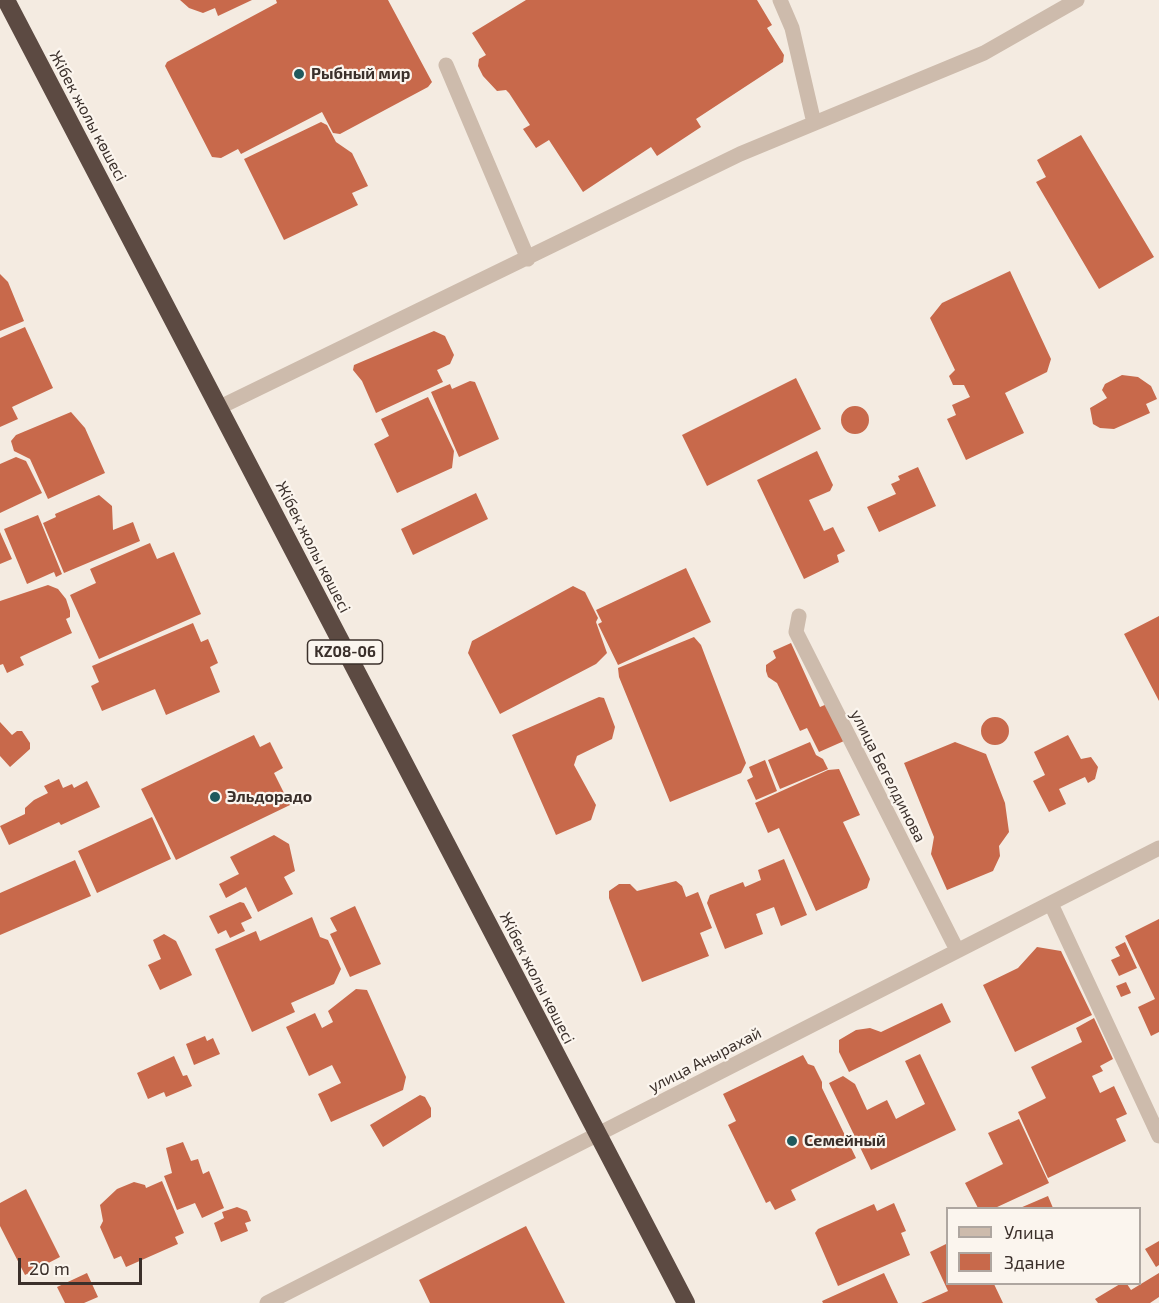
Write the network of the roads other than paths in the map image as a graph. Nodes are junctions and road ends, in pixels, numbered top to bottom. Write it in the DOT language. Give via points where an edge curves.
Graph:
graph roads {
  1 [pos="6,0"];
  2 [pos="780,0"];
  3 [pos="1077,0"];
  4 [pos="446,66"];
  5 [pos="814,123"];
  6 [pos="528,259"];
  7 [pos="218,408"];
  8 [pos="800,616"];
  9 [pos="1159,848"];
  10 [pos="1051,904"];
  11 [pos="957,950"];
  12 [pos="597,1136"];
  13 [pos="1159,1136"];
  14 [pos="267,1303"];
  15 [pos="686,1303"];
  1 -- 7 [label="highway, Жібек жолы көшесі / KZ08-06"];
  2 -- 5 [label="street" via="792,28"];
  3 -- 5 [label="street" via="984,53"];
  4 -- 6 [label="street"];
  5 -- 6 [label="street" via="740,154"];
  6 -- 7 [label="street"];
  7 -- 12 [label="highway, Жібек жолы көшесі / KZ08-06"];
  8 -- 11 [label="street, улица Бегелдинова" via="796,632"];
  9 -- 10 [label="street, улица Анырахай"];
  10 -- 11 [label="street, улица Анырахай"];
  10 -- 13 [label="street"];
  11 -- 12 [label="street, улица Анырахай"];
  12 -- 14 [label="street, улица Анырахай"];
  12 -- 15 [label="highway, Жібек жолы көшесі / KZ08-06"];
}
